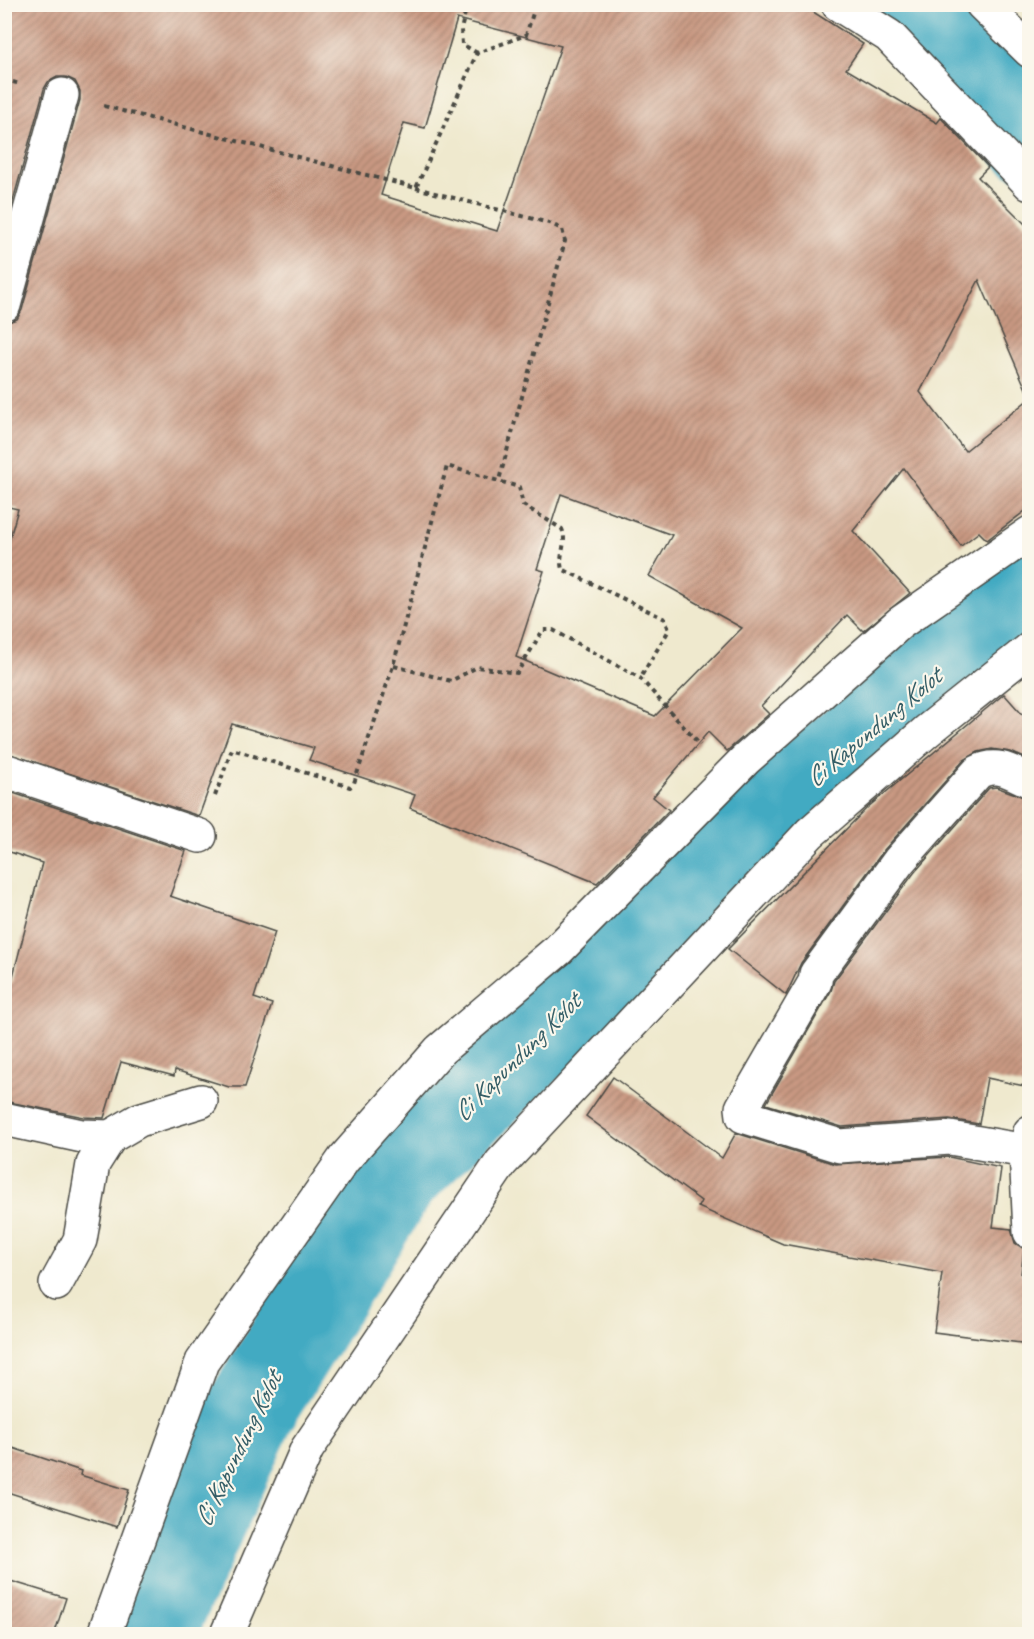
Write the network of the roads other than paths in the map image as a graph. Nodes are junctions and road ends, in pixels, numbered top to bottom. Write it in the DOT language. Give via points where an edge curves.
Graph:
graph roads {
  1 [pos="838,4"];
  2 [pos="982,4"];
  3 [pos="1029,51"];
  4 [pos="62,95"];
  5 [pos="1029,183"];
  6 [pos="4,305"];
  7 [pos="1029,533"];
  8 [pos="1029,649"];
  9 [pos="4,770"];
  10 [pos="1029,781"];
  11 [pos="200,836"];
  12 [pos="201,1101"];
  13 [pos="4,1119"];
  14 [pos="110,1137"];
  15 [pos="1028,1142"];
  16 [pos="1029,1232"];
  17 [pos="56,1284"];
  18 [pos="104,1635"];
  19 [pos="227,1635"];
  1 -- 5 [label="street" via="889,36"];
  2 -- 3 [label="street"];
  4 -- 6 [label="street"];
  7 -- 18 [label="street" via="900,624 729,777 558,950 441,1050 344,1159 202,1362"];
  8 -- 19 [label="street" via="810,833 501,1163 307,1449"];
  9 -- 11 [label="street"];
  10 -- 15 [label="street" via="1001,767 978,772 899,861 816,974 815,982 745,1099 742,1111 743,1116 840,1146 950,1138"];
  12 -- 14 [label="street" via="139,1120"];
  13 -- 14 [label="street" via="82,1136"];
  14 -- 17 [label="street" via="93,1164 80,1240"];
  15 -- 16 [label="street"];
}
